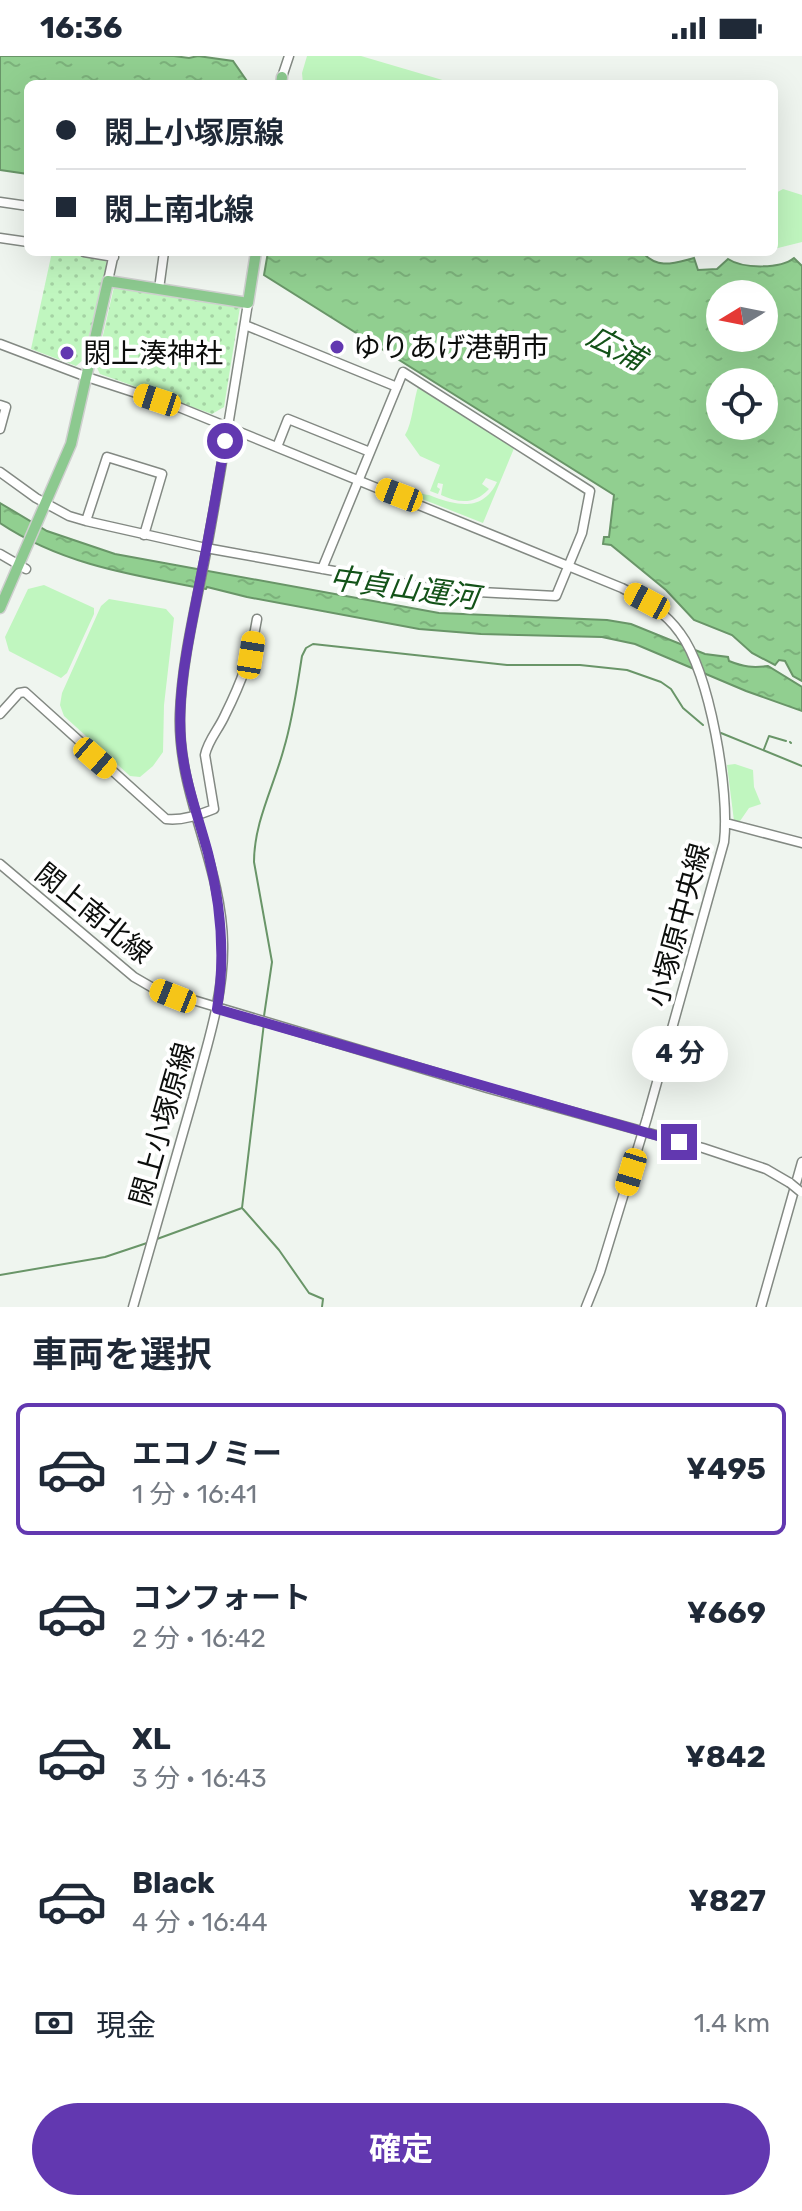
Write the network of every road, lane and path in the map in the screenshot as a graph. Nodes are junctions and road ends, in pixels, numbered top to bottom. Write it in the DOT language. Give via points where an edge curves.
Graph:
graph roads {
  1 [pos="289,56"];
  2 [pos="282,80"];
  3 [pos="0,202"];
  4 [pos="24,205"];
  5 [pos="0,238"];
  6 [pos="24,241"];
  7 [pos="114,256"];
  8 [pos="163,256"];
  9 [pos="255,256"];
  10 [pos="108,281"];
  11 [pos="159,289"];
  12 [pos="248,303"];
  13 [pos="245,325"];
  14 [pos="0,344"];
  15 [pos="87,377"];
  16 [pos="397,387"];
  17 [pos="0,405"];
  18 [pos="228,427"];
  19 [pos="0,429"];
  20 [pos="277,447"];
  21 [pos="370,452"];
  22 [pos="0,472"];
  23 [pos="359,480"];
  24 [pos="46,504"];
  25 [pos="86,521"];
  26 [pos="144,535"];
  27 [pos="206,548"];
  28 [pos="0,554"];
  29 [pos="569,565"];
  30 [pos="23,567"];
  31 [pos="322,569"];
  32 [pos="0,608"];
  33 [pos="257,619"];
  34 [pos="0,714"];
  35 [pos="197,815"];
  36 [pos="166,819"];
  37 [pos="726,823"];
  38 [pos="160,827"];
  39 [pos="802,843"];
  40 [pos="0,864"];
  41 [pos="217,1009"];
  42 [pos="642,1132"];
  43 [pos="802,1162"];
  44 [pos="802,1192"];
  45 [pos="133,1307"];
  46 [pos="586,1307"];
  47 [pos="761,1307"];
  1 -- 2 [label="street"];
  3 -- 4 [label="street"];
  5 -- 6 [label="street"];
  7 -- 10 [label="street"];
  8 -- 11 [label="street"];
  9 -- 12 [label="main road"];
  10 -- 11 [label="main road"];
  10 -- 15 [label="main road"];
  11 -- 12 [label="main road"];
  12 -- 13 [label="street"];
  13 -- 16 [label="street"];
  13 -- 18 [label="street"];
  14 -- 15 [label="street"];
  15 -- 18 [label="street"];
  15 -- 24 [label="main road" via="71,444"];
  16 -- 21 [label="street"];
  16 -- 29 [label="street" via="403,372 590,491"];
  17 -- 19 [label="street" via="6,407"];
  18 -- 20 [label="street"];
  18 -- 27 [label="street"];
  20 -- 21 [label="street" via="288,419"];
  20 -- 23 [label="street"];
  21 -- 23 [label="street"];
  22 -- 24 [label="street"];
  23 -- 29 [label="street"];
  23 -- 31 [label="street"];
  24 -- 25 [label="street"];
  24 -- 30 [label="main road"];
  25 -- 26 [label="street"];
  25 -- 26 [label="street" via="107,457 162,474"];
  26 -- 27 [label="street"];
  27 -- 31 [label="street"];
  27 -- 35 [label="street, 閖上小塚原線" via="180,718 183,759"];
  28 -- 30 [label="street"];
  29 -- 31 [label="street" via="556,596 462,593"];
  29 -- 37 [label="street, 小塚原中央線" via="647,601 684,638 702,679 725,792"];
  30 -- 32 [label="main road"];
  33 -- 35 [label="street" via="249,663 205,755 214,809"];
  34 -- 36 [label="street" via="25,692"];
  35 -- 36 [label="street"];
  35 -- 41 [label="street, 閖上小塚原線" via="223,942"];
  36 -- 38 [label="street"];
  37 -- 39 [label="street"];
  37 -- 42 [label="street, 小塚原中央線"];
  40 -- 41 [label="street, 閖上南北線" via="134,977"];
  41 -- 42 [label="street, 閖上南北線"];
  41 -- 45 [label="street, 閖上小塚原線"];
  42 -- 44 [label="street, 閖上南北線, bridge" via="754,1164"];
  42 -- 46 [label="street, 小塚原中央線"];
  43 -- 47 [label="street"];
}
